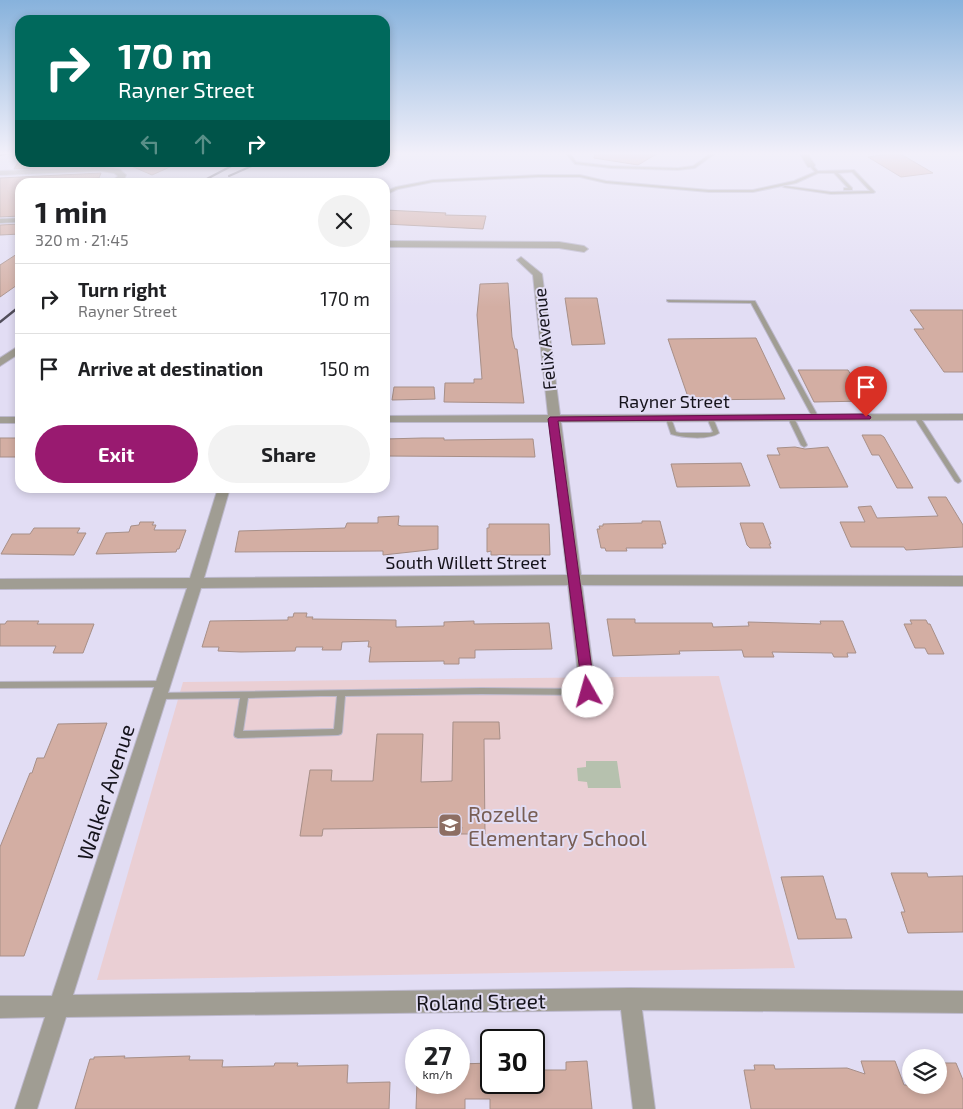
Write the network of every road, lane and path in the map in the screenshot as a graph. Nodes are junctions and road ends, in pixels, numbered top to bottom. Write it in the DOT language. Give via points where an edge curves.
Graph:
graph roads {
  1 [pos="15,220"];
  2 [pos="0,221"];
  3 [pos="390,244"];
  4 [pos="584,249"];
  5 [pos="521,260"];
  6 [pos="669,301"];
  7 [pos="15,352"];
  8 [pos="0,364"];
  9 [pos="917,417"];
  10 [pos="963,417"];
  11 [pos="669,418"];
  12 [pos="710,418"];
  13 [pos="791,418"];
  14 [pos="816,418"];
  15 [pos="390,419"];
  16 [pos="553,419"];
  17 [pos="0,420"];
  18 [pos="15,420"];
  19 [pos="804,445"];
  20 [pos="958,481"];
  21 [pos="223,493"];
  22 [pos="574,580"];
  23 [pos="963,581"];
  24 [pos="196,582"];
  25 [pos="0,584"];
  26 [pos="0,686"];
  27 [pos="161,690"];
  28 [pos="588,692"];
  29 [pos="341,694"];
  30 [pos="244,696"];
  31 [pos="630,999"];
  32 [pos="963,1002"];
  33 [pos="61,1005"];
  34 [pos="0,1007"];
  35 [pos="26,1109"];
  36 [pos="644,1109"];
  1 -- 2 [label="street"];
  3 -- 4 [label="street" via="559,245"];
  5 -- 16 [label="street, Felix Avenue" via="537,274"];
  6 -- 14 [label="lane" via="753,302"];
  7 -- 8 [label="street"];
  9 -- 10 [label="street, Rayner Street"];
  9 -- 14 [label="street, Rayner Street"];
  9 -- 20 [label="lane"];
  11 -- 12 [label="street, Rayner Street"];
  11 -- 12 [label="lane" via="674,433 712,435 716,433"];
  11 -- 16 [label="street, Rayner Street"];
  12 -- 13 [label="street, Rayner Street"];
  13 -- 14 [label="street, Rayner Street"];
  13 -- 19 [label="lane"];
  15 -- 16 [label="street, Rayner Street"];
  16 -- 22 [label="street, Felix Avenue"];
  17 -- 18 [label="street"];
  21 -- 24 [label="street, Walker Avenue"];
  22 -- 23 [label="street, South Willett Street"];
  22 -- 24 [label="street, South Willett Street"];
  22 -- 28 [label="street, Felix Avenue"];
  24 -- 25 [label="street, South Willett Street"];
  24 -- 27 [label="street, Walker Avenue"];
  26 -- 27 [label="lane"];
  27 -- 30 [label="lane"];
  27 -- 33 [label="street, Walker Avenue"];
  28 -- 29 [label="lane" via="498,690"];
  29 -- 30 [label="lane"];
  29 -- 30 [label="lane" via="338,732 238,735"];
  31 -- 32 [label="street, Roland Street"];
  31 -- 33 [label="street, Roland Street"];
  31 -- 36 [label="street"];
  33 -- 34 [label="street, Roland Street"];
  33 -- 35 [label="street, Walker Avenue"];
}
